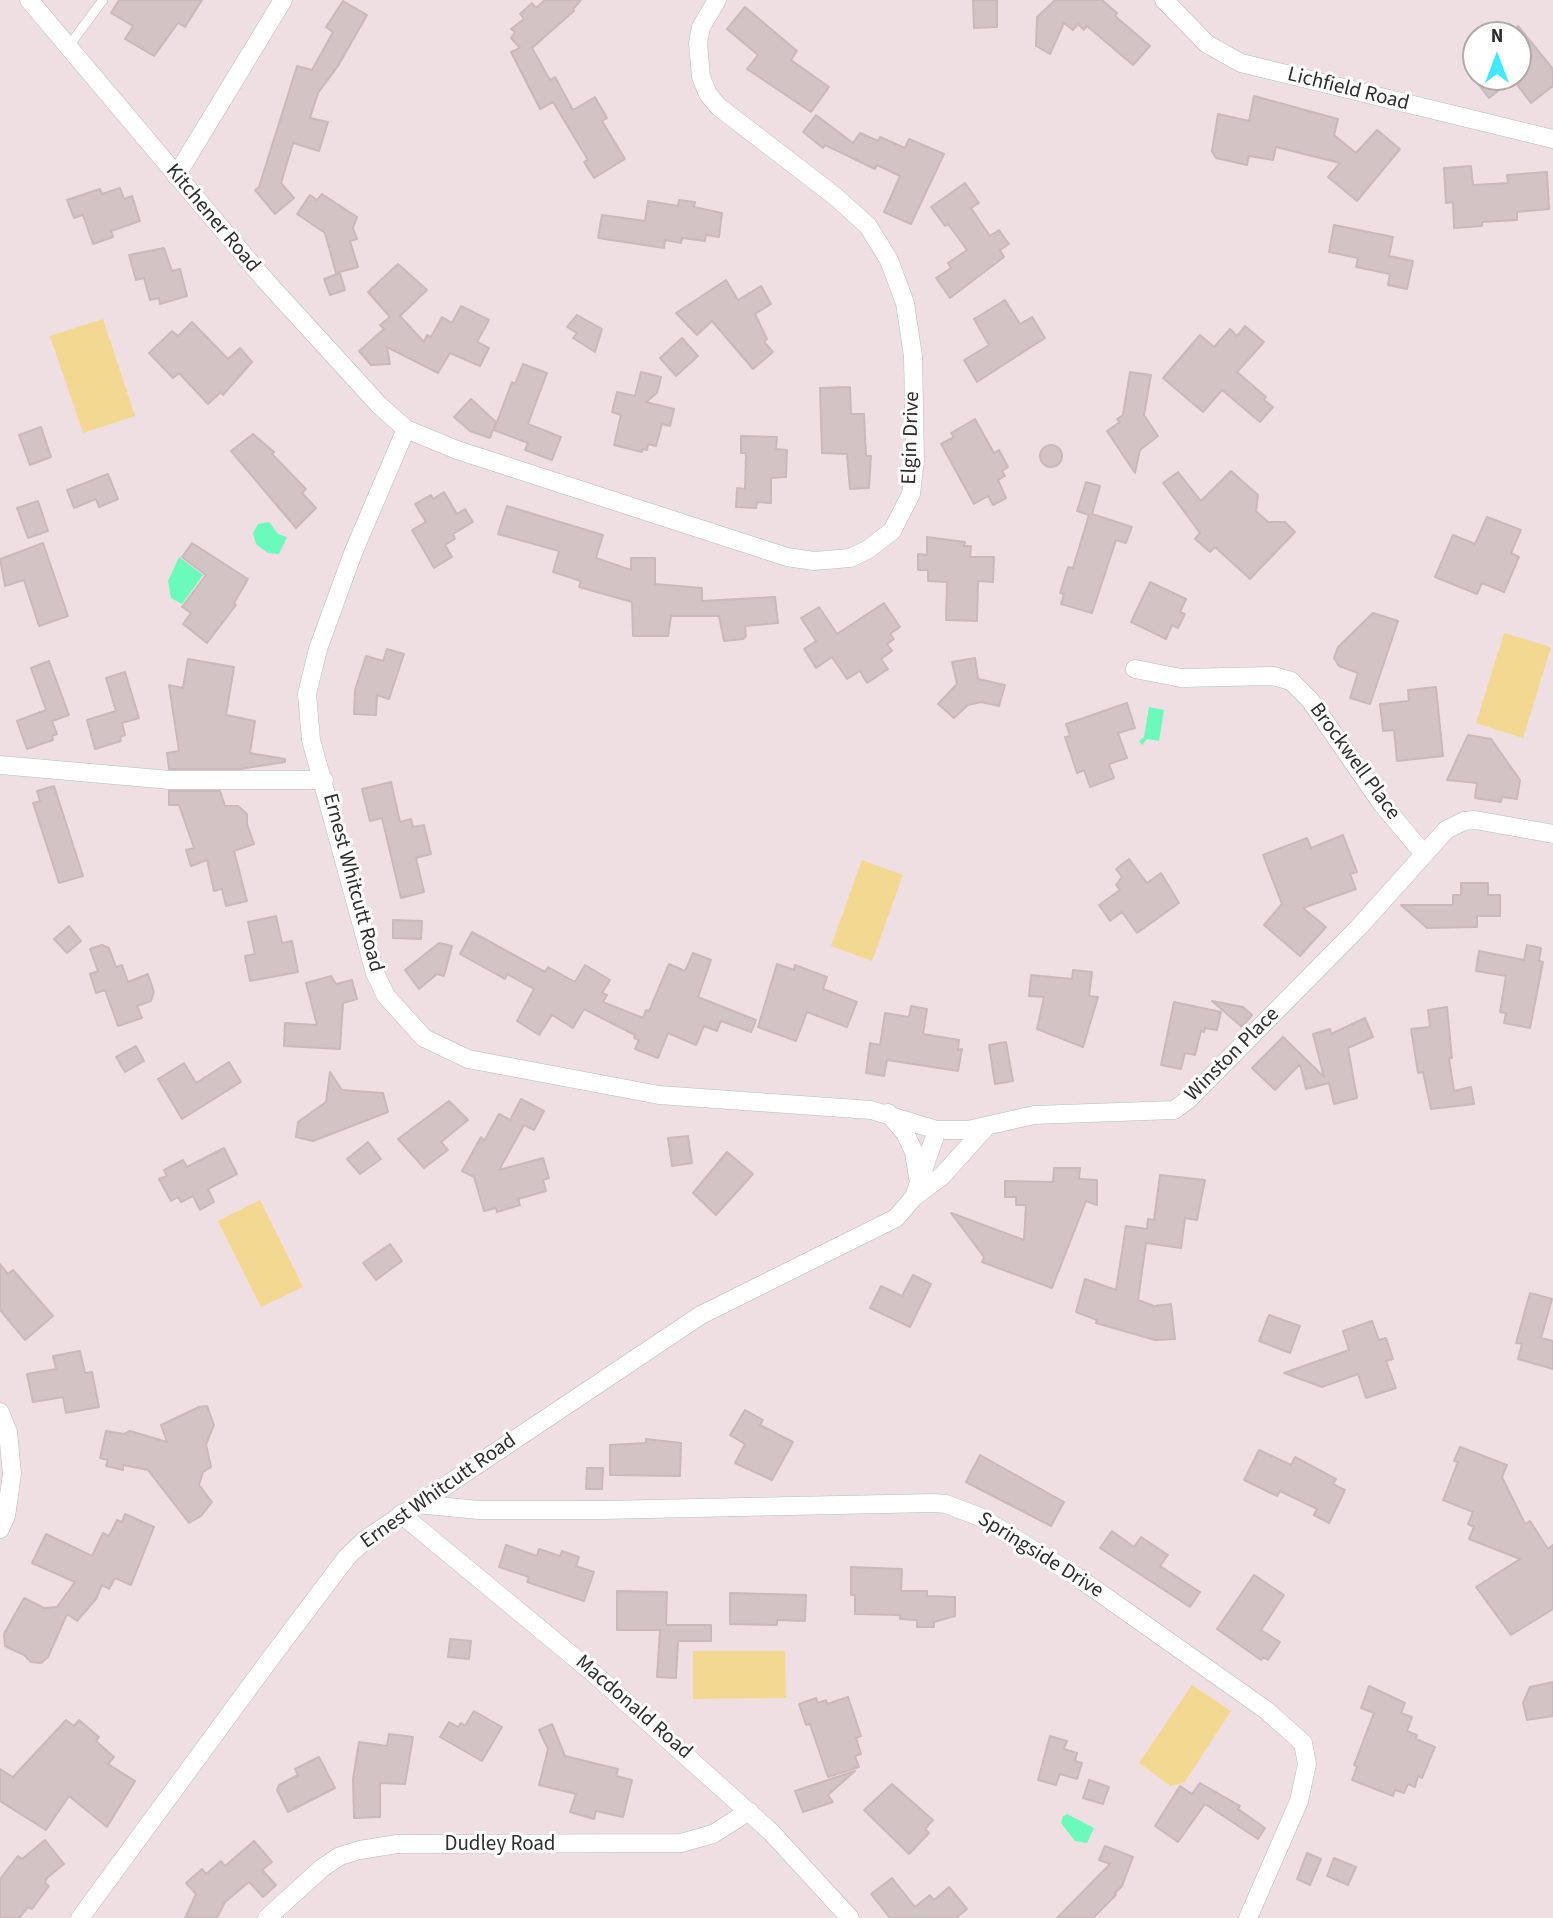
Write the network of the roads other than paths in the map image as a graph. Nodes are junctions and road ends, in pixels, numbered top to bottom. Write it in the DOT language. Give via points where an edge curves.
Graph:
graph roads {
  1 [pos="29,0"];
  2 [pos="103,0"];
  3 [pos="283,0"];
  4 [pos="717,0"];
  5 [pos="1164,0"];
  6 [pos="68,47"];
  7 [pos="1553,139"];
  8 [pos="176,176"];
  9 [pos="406,429"];
  10 [pos="1135,669"];
  11 [pos="0,765"];
  12 [pos="324,780"];
  13 [pos="1553,834"];
  14 [pos="1424,855"];
  15 [pos="888,1113"];
  16 [pos="986,1127"];
  17 [pos="937,1130"];
  18 [pos="916,1191"];
  19 [pos="0,1412"];
  20 [pos="417,1504"];
  21 [pos="401,1514"];
  22 [pos="0,1529"];
  23 [pos="749,1811"];
  24 [pos="80,1918"];
  25 [pos="267,1918"];
  26 [pos="850,1918"];
  27 [pos="1248,1918"];
  1 -- 6 [label="street, Kitchener Road"];
  2 -- 6 [label="lane"];
  3 -- 8 [label="street"];
  4 -- 9 [label="street, Elgin Drive" via="701,27 698,43 701,77 708,94 868,226 898,282 912,346 915,459 911,494 899,521 880,541 850,558 814,561 787,556 457,450"];
  5 -- 7 [label="street, Lichfield Road" via="1207,44 1241,62"];
  6 -- 8 [label="street, Kitchener Road"];
  8 -- 9 [label="street, Kitchener Road" via="265,280"];
  9 -- 12 [label="street, Ernest Whitcutt Road" via="353,553 312,670 307,715"];
  10 -- 14 [label="street, Brockwell Place" via="1181,678 1273,676 1291,681 1310,700"];
  11 -- 12 [label="street" via="170,780"];
  12 -- 15 [label="street, Ernest Whitcutt Road" via="374,973 386,996 424,1038 468,1059 601,1087"];
  13 -- 14 [label="street" via="1464,821 1446,830"];
  14 -- 16 [label="street, Winston Place" via="1183,1105 1160,1111 1034,1115"];
  15 -- 17 [label="street, Ernest Whitcutt Road"];
  15 -- 18 [label="street" via="914,1152"];
  16 -- 17 [label="street, Winston Place"];
  16 -- 18 [label="street, Ernest Whitcutt Road" via="942,1176"];
  17 -- 18 [label="street, Ernest Whitcutt Road"];
  18 -- 20 [label="street, Ernest Whitcutt Road" via="904,1211 878,1229 701,1315"];
  19 -- 22 [label="street" via="8,1432 12,1474"];
  20 -- 21 [label="street, Ernest Whitcutt Road"];
  20 -- 27 [label="street, Springside Drive" via="479,1510 601,1510 934,1503 980,1517 1076,1576 1266,1710 1303,1743 1306,1779"];
  21 -- 23 [label="street, Macdonald Road" via="592,1672"];
  21 -- 24 [label="street, Ernest Whitcutt Road" via="347,1557"];
  23 -- 25 [label="street, Dudley Road" via="713,1835 681,1843 397,1844 360,1850 322,1868"];
  23 -- 26 [label="street, Macdonald Road" via="798,1857"];
}
